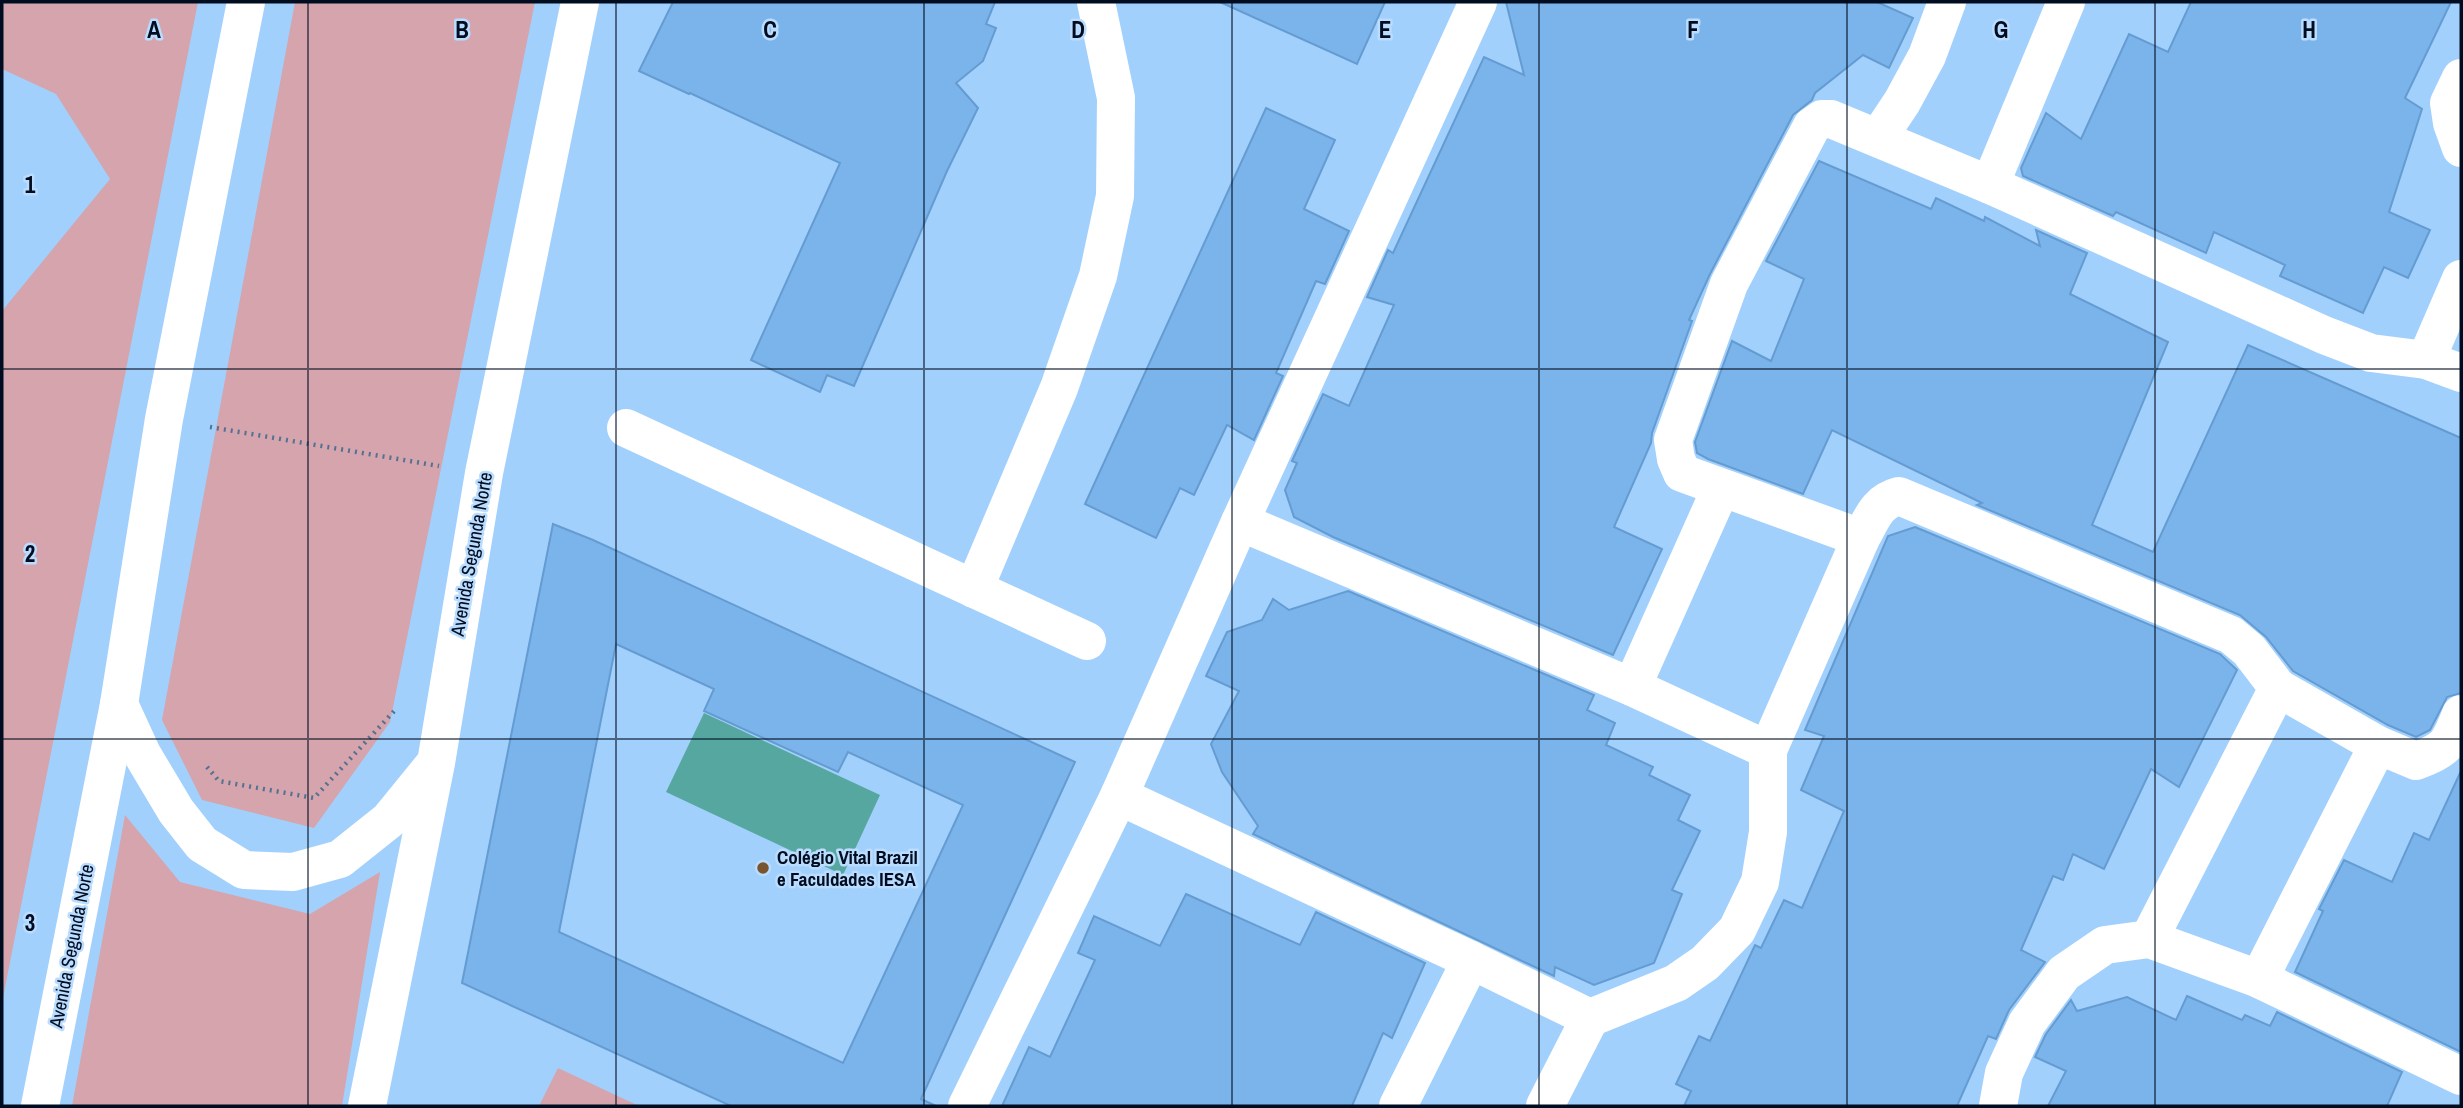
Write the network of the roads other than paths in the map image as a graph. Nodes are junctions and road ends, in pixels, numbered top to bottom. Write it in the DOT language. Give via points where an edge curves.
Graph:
graph roads {
  1 [pos="246,2"];
  2 [pos="580,2"];
  3 [pos="1096,2"];
  4 [pos="1478,2"];
  5 [pos="1947,2"];
  6 [pos="2066,2"];
  7 [pos="2461,78"];
  8 [pos="1878,138"];
  9 [pos="2461,148"];
  10 [pos="1990,185"];
  11 [pos="2461,279"];
  12 [pos="2444,367"];
  13 [pos="626,428"];
  14 [pos="1721,488"];
  15 [pos="1240,522"];
  16 [pos="1861,538"];
  17 [pos="974,589"];
  18 [pos="1087,641"];
  19 [pos="1632,687"];
  20 [pos="2278,688"];
  21 [pos="118,704"];
  22 [pos="2461,714"];
  23 [pos="2378,746"];
  24 [pos="1768,750"];
  25 [pos="436,763"];
  26 [pos="1119,796"];
  27 [pos="2148,939"];
  28 [pos="1471,960"];
  29 [pos="2259,979"];
  30 [pos="1590,1018"];
  31 [pos="2461,1076"];
  32 [pos="40,1106"];
  33 [pos="367,1106"];
  34 [pos="967,1106"];
  35 [pos="1398,1106"];
  36 [pos="1545,1106"];
  37 [pos="1998,1106"];
  1 -- 21 [label="street, Avenida Segunda Norte" via="164,419"];
  2 -- 25 [label="street, Avenida Segunda Norte" via="484,473"];
  3 -- 17 [label="street" via="1116,98 1115,196 1101,263 1059,388"];
  4 -- 15 [label="street"];
  5 -- 8 [label="street" via="1927,56"];
  6 -- 10 [label="street"];
  7 -- 9 [label="street" via="2449,103"];
  8 -- 10 [label="street"];
  8 -- 14 [label="street" via="1832,119 1812,126 1729,284 1673,440 1682,472"];
  10 -- 12 [label="street" via="2325,335 2371,353"];
  11 -- 12 [label="street"];
  13 -- 17 [label="street"];
  14 -- 16 [label="street"];
  14 -- 19 [label="street"];
  15 -- 19 [label="street"];
  15 -- 26 [label="street"];
  16 -- 20 [label="street" via="1879,506 1899,496 2231,635 2249,650"];
  16 -- 24 [label="street"];
  17 -- 18 [label="street"];
  19 -- 24 [label="street"];
  20 -- 23 [label="street"];
  20 -- 27 [label="street"];
  21 -- 25 [label="street" via="176,811 202,844 244,870 292,872 340,859 388,820"];
  21 -- 32 [label="street, Avenida Segunda Norte"];
  22 -- 23 [label="street" via="2450,742 2437,753 2416,761"];
  23 -- 29 [label="street"];
  24 -- 30 [label="street" via="1768,832 1760,882 1737,930 1705,963 1676,983"];
  25 -- 33 [label="street, Avenida Segunda Norte"];
  26 -- 28 [label="street"];
  26 -- 34 [label="street"];
  27 -- 29 [label="street"];
  27 -- 37 [label="street" via="2105,945 2064,973 2027,1023 2004,1073"];
  28 -- 30 [label="street"];
  28 -- 35 [label="street"];
  29 -- 31 [label="street"];
  30 -- 36 [label="street"];
}
